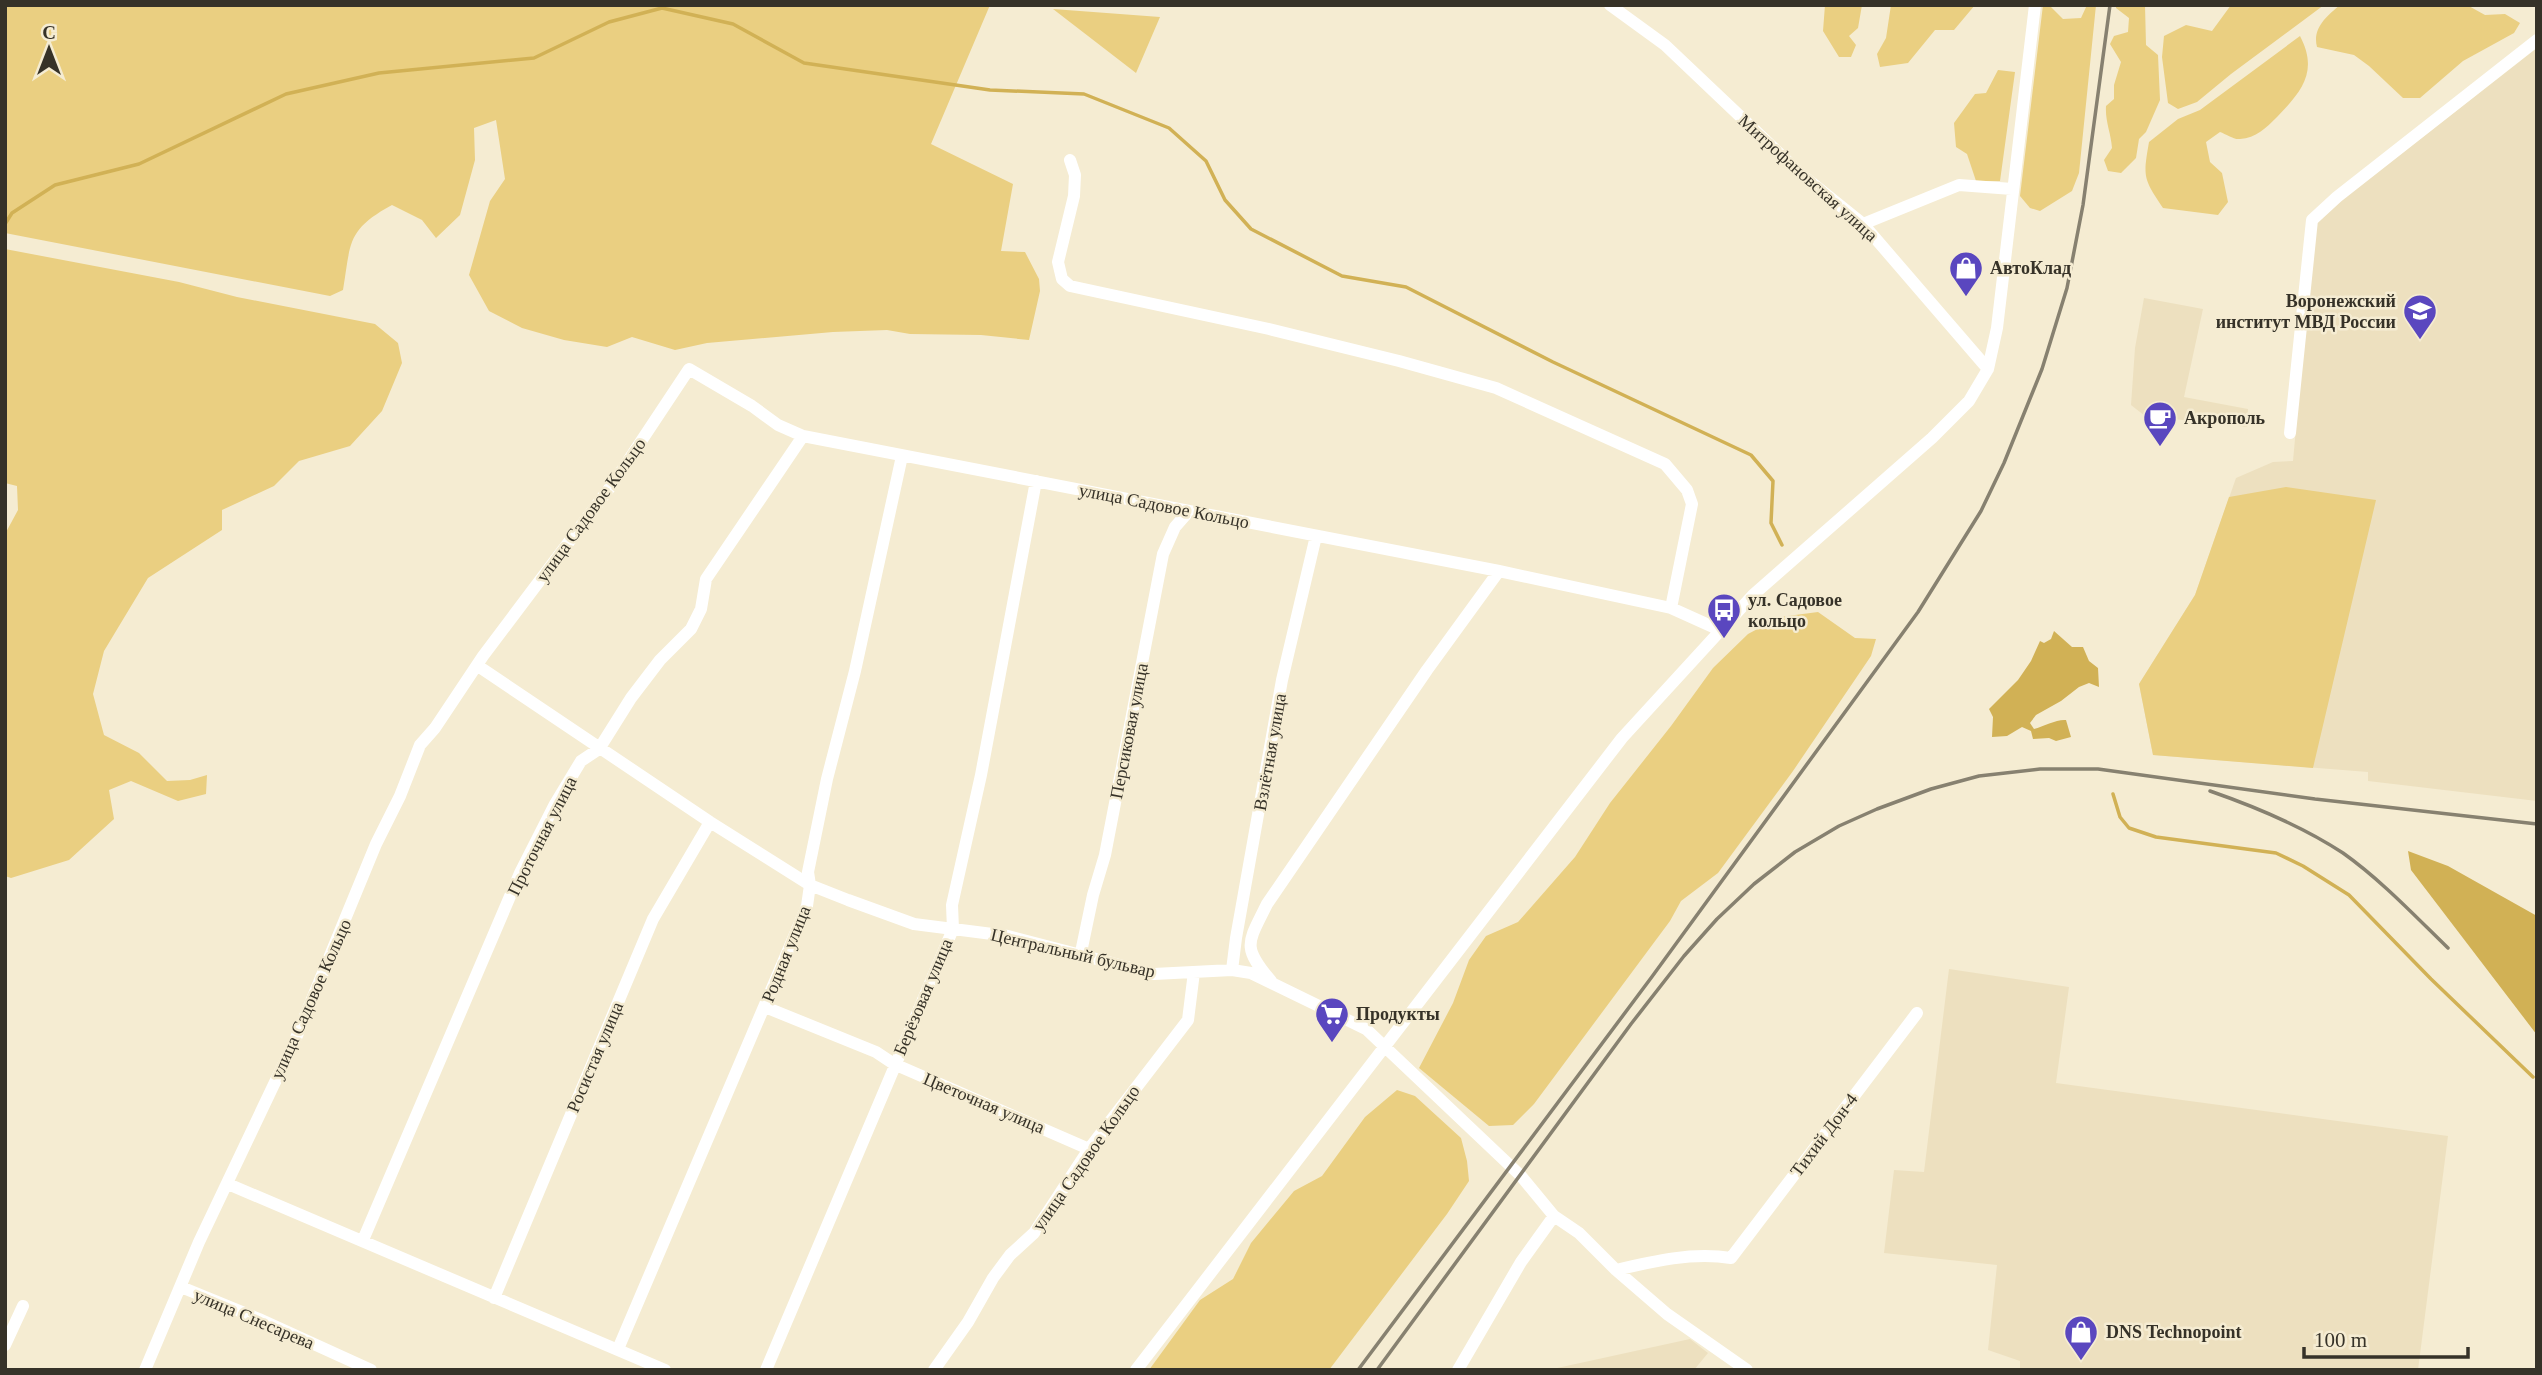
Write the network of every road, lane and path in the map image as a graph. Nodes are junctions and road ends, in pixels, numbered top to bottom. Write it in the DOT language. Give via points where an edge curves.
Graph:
graph roads {
  1 [pos="1610,5"];
  2 [pos="2035,5"];
  3 [pos="2537,40"];
  4 [pos="1070,160"];
  5 [pos="2012,189"];
  6 [pos="1863,224"];
  7 [pos="1988,369"];
  8 [pos="2290,433"];
  9 [pos="803,436"];
  10 [pos="902,456"];
  11 [pos="1036,481"];
  12 [pos="1189,511"];
  13 [pos="1316,536"];
  14 [pos="1499,571"];
  15 [pos="1671,608"];
  16 [pos="1722,631"];
  17 [pos="478,666"];
  18 [pos="599,749"];
  19 [pos="710,822"];
  20 [pos="810,884"];
  21 [pos="953,929"];
  22 [pos="1080,957"];
  23 [pos="1232,970"];
  24 [pos="1194,972"];
  25 [pos="1272,982"];
  26 [pos="765,1007"];
  27 [pos="1917,1013"];
  28 [pos="1385,1047"];
  29 [pos="894,1064"];
  30 [pos="1089,1149"];
  31 [pos="228,1184"];
  32 [pos="1554,1216"];
  33 [pos="363,1240"];
  34 [pos="1616,1270"];
  35 [pos="181,1287"];
  36 [pos="494,1298"];
  37 [pos="23,1306"];
  38 [pos="5,1345"];
  39 [pos="618,1349"];
  40 [pos="145,1370"];
  41 [pos="371,1370"];
  42 [pos="665,1370"];
  43 [pos="766,1370"];
  44 [pos="934,1370"];
  45 [pos="1136,1370"];
  46 [pos="1458,1370"];
  47 [pos="1747,1370"];
  1 -- 6 [label="street, Митрофановская улица" via="1665,45 1802,175"];
  2 -- 5 [label="street"];
  3 -- 8 [label="street" via="2312,220"];
  4 -- 15 [label="street" via="1076,176 1074,196 1058,262 1062,279 1070,286 1269,329 1496,388 1665,464 1687,490 1692,504"];
  5 -- 6 [label="street" via="1959,185"];
  5 -- 7 [label="street" via="1997,328"];
  6 -- 7 [label="street, Митрофановская улица"];
  7 -- 16 [label="street" via="1969,401 1932,438 1753,595"];
  9 -- 10 [label="street, улица Садовое Кольцо"];
  9 -- 17 [label="street, улица Садовое Кольцо" via="689,369 614,482"];
  9 -- 18 [label="street, Проточная улица" via="706,579 701,609 691,629 660,660"];
  10 -- 11 [label="street, улица Садовое Кольцо"];
  10 -- 20 [label="street, Родная улица" via="827,779 808,872"];
  11 -- 12 [label="street, улица Садовое Кольцо"];
  11 -- 21 [label="street, Берёзовая улица" via="953,905"];
  12 -- 13 [label="street, улица Садовое Кольцо"];
  12 -- 22 [label="street, Персиковая улица" via="1175,527 1163,554 1105,855"];
  13 -- 14 [label="street, улица Садовое Кольцо"];
  13 -- 23 [label="street, Взлётная улица" via="1282,681"];
  14 -- 15 [label="street, улица Садовое Кольцо"];
  14 -- 25 [label="street" via="1267,904 1251,937 1250,950"];
  15 -- 16 [label="street, улица Садовое Кольцо"];
  16 -- 28 [label="street" via="1622,738"];
  17 -- 18 [label="street, Центральный бульвар"];
  17 -- 31 [label="street, улица Садовое Кольцо" via="420,745 296,1038"];
  18 -- 19 [label="street, Центральный бульвар"];
  18 -- 33 [label="street, Проточная улица" via="581,761 520,873"];
  19 -- 20 [label="street, Центральный бульвар"];
  19 -- 36 [label="street, Росистая улица" via="653,919"];
  20 -- 21 [label="street, Центральный бульвар" via="914,924"];
  20 -- 26 [label="street, Родная улица" via="807,906"];
  21 -- 22 [label="street, Центральный бульвар" via="1008,936"];
  21 -- 29 [label="street, Берёзовая улица"];
  22 -- 24 [label="street, Центральный бульвар" via="1154,974"];
  23 -- 24 [label="street, Центральный бульвар"];
  23 -- 25 [label="street, Центральный бульвар"];
  24 -- 30 [label="street, улица Садовое Кольцо" via="1188,1020"];
  25 -- 28 [label="street, Центральный бульвар" via="1366,1029"];
  26 -- 29 [label="street, Цветочная улица" via="877,1052"];
  26 -- 39 [label="street, Родная улица"];
  27 -- 34 [label="street, Тихий Дон-4" via="1731,1258 1708,1254"];
  28 -- 32 [label="street, Центральный бульвар" via="1511,1166"];
  28 -- 45 [label="street"];
  29 -- 30 [label="street, Цветочная улица"];
  29 -- 43 [label="street, Берёзовая улица"];
  30 -- 44 [label="street, улица Садовое Кольцо" via="1034,1233 993,1278"];
  31 -- 33 [label="street"];
  31 -- 35 [label="street, улица Садовое Кольцо"];
  32 -- 34 [label="street, Центральный бульвар" via="1579,1233"];
  32 -- 46 [label="street" via="1521,1262"];
  33 -- 36 [label="street"];
  34 -- 47 [label="street, Центральный бульвар" via="1667,1314"];
  35 -- 40 [label="street, улица Снесарева"];
  35 -- 41 [label="street, улица Снесарева"];
  36 -- 39 [label="street"];
  37 -- 38 [label="street"];
  39 -- 42 [label="street"];
}
